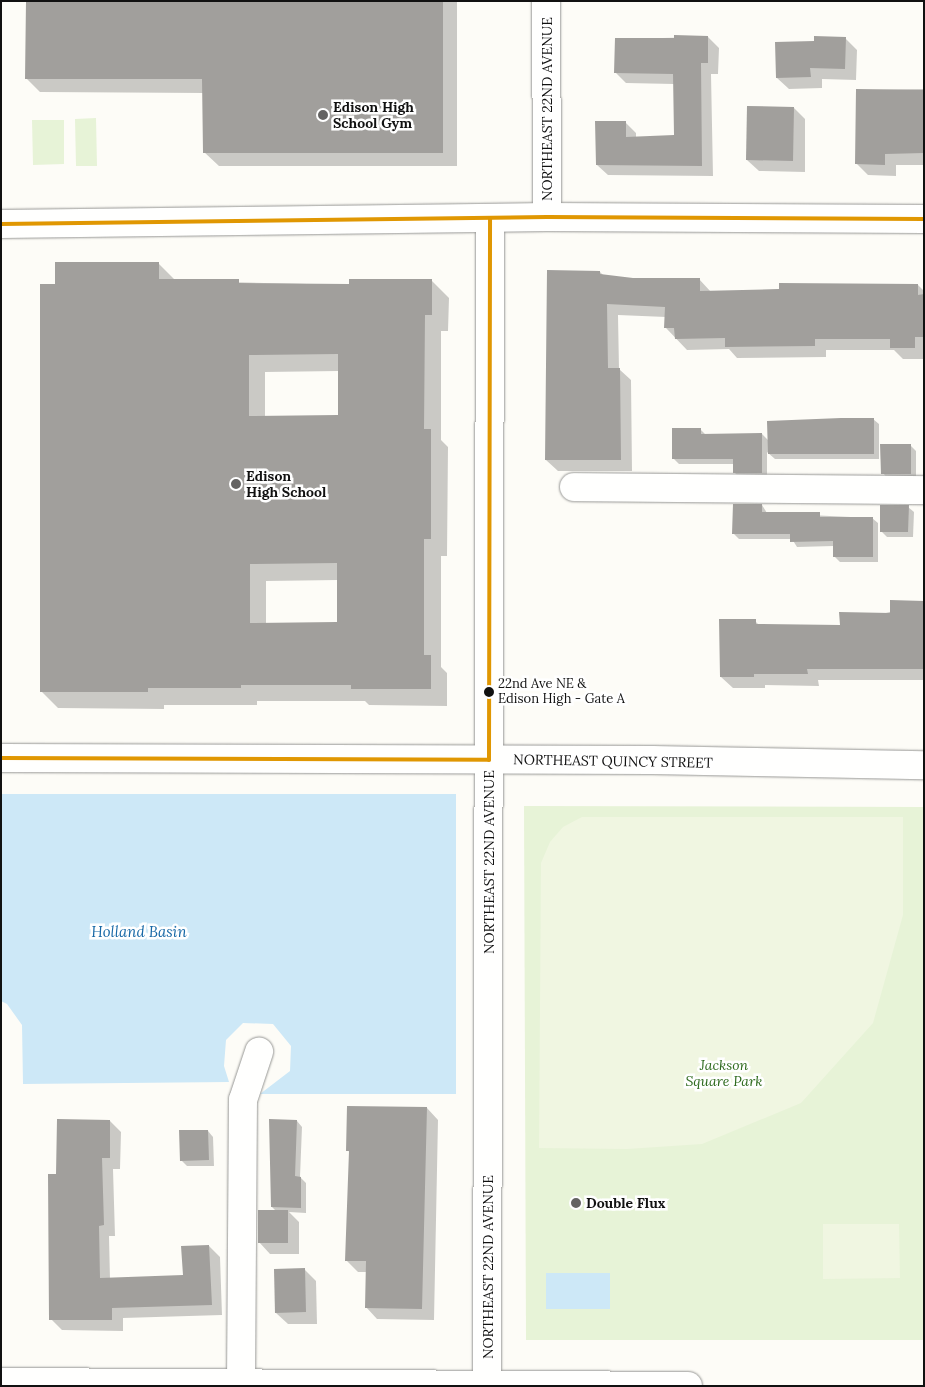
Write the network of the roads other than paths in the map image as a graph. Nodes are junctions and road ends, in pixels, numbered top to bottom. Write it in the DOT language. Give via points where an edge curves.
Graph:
graph roads {
  1 [pos="546,1"];
  2 [pos="547,217"];
  3 [pos="490,218"];
  4 [pos="924,219"];
  5 [pos="1,224"];
  6 [pos="574,487"];
  7 [pos="924,490"];
  8 [pos="1,758"];
  9 [pos="489,760"];
  10 [pos="924,765"];
  11 [pos="259,1052"];
  12 [pos="1,1382"];
  13 [pos="241,1383"];
  14 [pos="487,1385"];
  15 [pos="688,1386"];
  1 -- 2 [label="street, NORTHEAST 22ND AVENUE"];
  2 -- 3 [label="street"];
  2 -- 4 [label="street"];
  3 -- 5 [label="street"];
  3 -- 9 [label="street, NORTHEAST 22ND AVENUE"];
  6 -- 7 [label="street"];
  8 -- 9 [label="street, NORTHEAST QUINCY STREET"];
  9 -- 10 [label="street, NORTHEAST QUINCY STREET"];
  9 -- 14 [label="street, NORTHEAST 22ND AVENUE"];
  11 -- 13 [label="street" via="243,1100"];
  12 -- 13 [label="street"];
  13 -- 14 [label="street"];
  14 -- 15 [label="street"];
}
